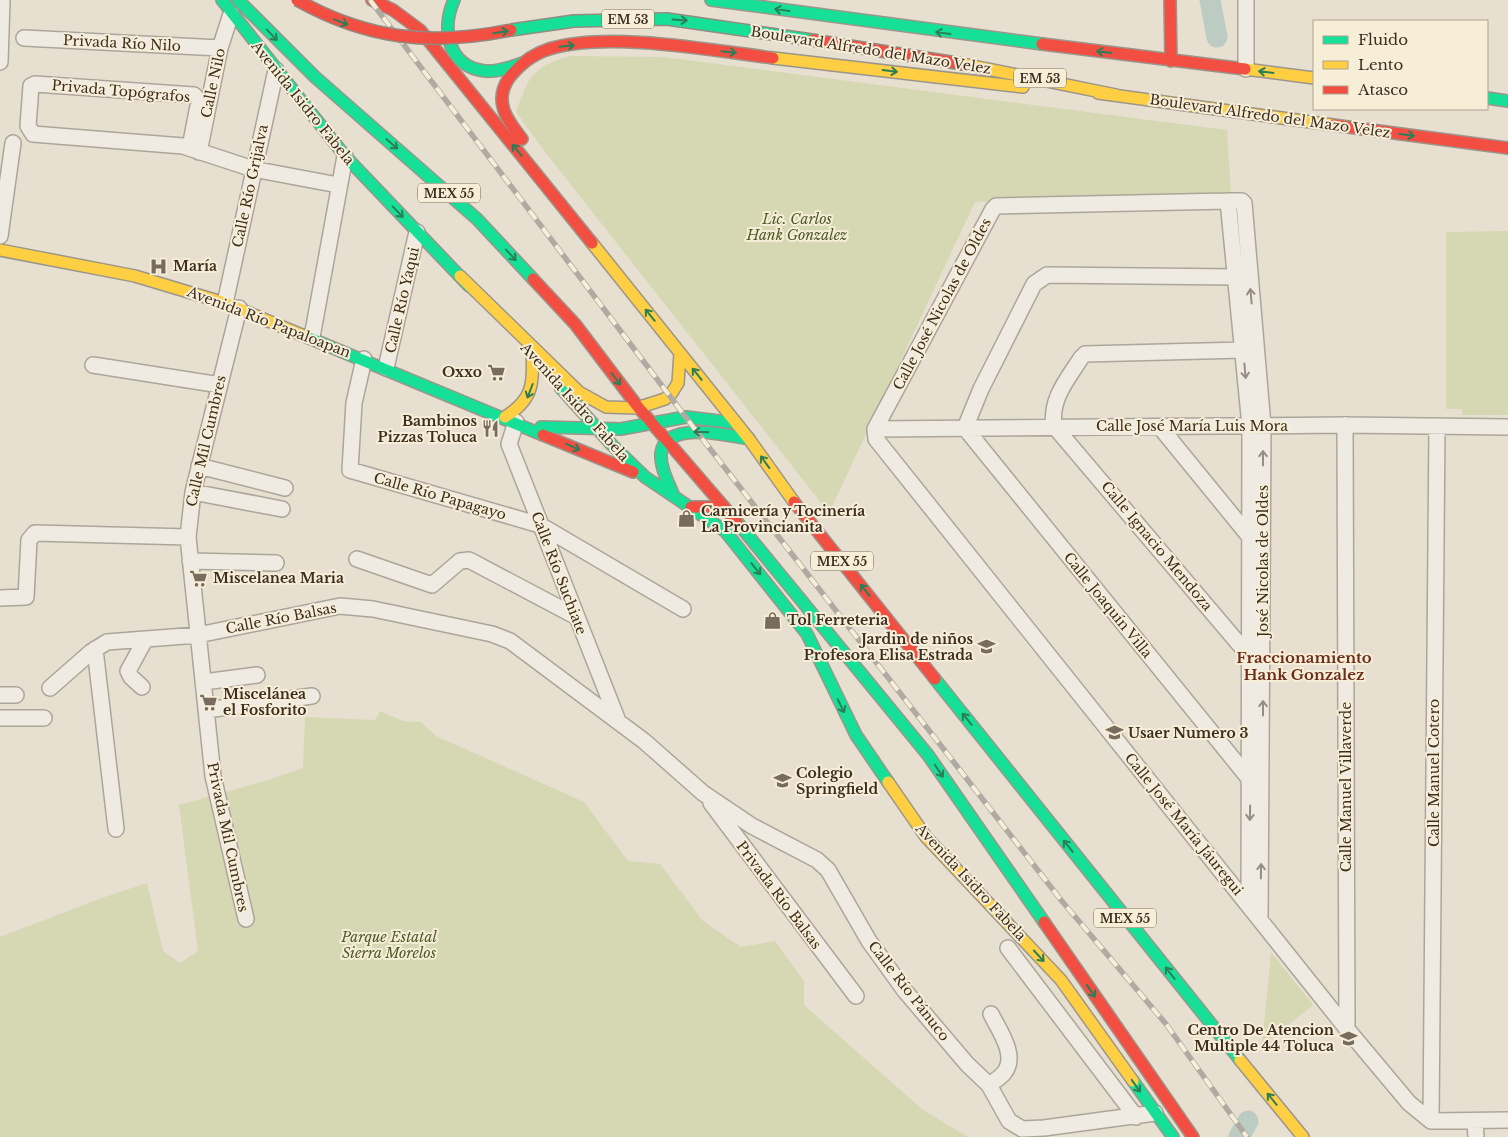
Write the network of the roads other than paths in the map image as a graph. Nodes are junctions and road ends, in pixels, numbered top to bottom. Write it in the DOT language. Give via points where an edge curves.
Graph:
graph roads {
  1 [pos="2,0"];
  2 [pos="222,0"];
  3 [pos="238,0"];
  4 [pos="297,0"];
  5 [pos="372,0"];
  6 [pos="396,0"];
  7 [pos="454,0"];
  8 [pos="711,0"];
  9 [pos="827,0"];
  10 [pos="1170,0"];
  11 [pos="1246,0"];
  12 [pos="231,14"];
  13 [pos="827,16"];
  14 [pos="420,30"];
  15 [pos="24,38"];
  16 [pos="220,48"];
  17 [pos="1171,60"];
  18 [pos="0,62"];
  19 [pos="523,63"];
  20 [pos="1246,69"];
  21 [pos="276,70"];
  22 [pos="1313,78"];
  23 [pos="1116,95"];
  24 [pos="1488,98"];
  25 [pos="1508,101"];
  26 [pos="13,143"];
  27 [pos="1508,148"];
  28 [pos="195,150"];
  29 [pos="345,156"];
  30 [pos="253,169"];
  31 [pos="338,185"];
  32 [pos="1228,201"];
  33 [pos="1244,203"];
  34 [pos="580,229"];
  35 [pos="417,232"];
  36 [pos="0,236"];
  37 [pos="0,250"];
  38 [pos="460,276"];
  39 [pos="1236,277"];
  40 [pos="232,305"];
  41 [pos="312,337"];
  42 [pos="1243,350"];
  43 [pos="680,353"];
  44 [pos="532,354"];
  45 [pos="364,359"];
  46 [pos="93,365"];
  47 [pos="386,368"];
  48 [pos="220,385"];
  49 [pos="638,407"];
  50 [pos="516,422"];
  51 [pos="651,422"];
  52 [pos="736,423"];
  53 [pos="1345,425"];
  54 [pos="1054,426"];
  55 [pos="1256,426"];
  56 [pos="1437,426"];
  57 [pos="1160,427"];
  58 [pos="1508,427"];
  59 [pos="965,428"];
  60 [pos="597,430"];
  61 [pos="875,434"];
  62 [pos="749,439"];
  63 [pos="667,441"];
  64 [pos="199,466"];
  65 [pos="645,476"];
  66 [pos="285,488"];
  67 [pos="193,492"];
  68 [pos="673,494"];
  69 [pos="691,507"];
  70 [pos="722,507"];
  71 [pos="282,509"];
  72 [pos="540,525"];
  73 [pos="725,532"];
  74 [pos="1249,536"];
  75 [pos="188,537"];
  76 [pos="357,559"];
  77 [pos="190,561"];
  78 [pos="276,563"];
  79 [pos="0,598"];
  80 [pos="683,609"];
  81 [pos="575,616"];
  82 [pos="198,635"];
  83 [pos="145,640"];
  84 [pos="95,649"];
  85 [pos="1257,658"];
  86 [pos="257,675"];
  87 [pos="204,682"];
  88 [pos="142,687"];
  89 [pos="50,688"];
  90 [pos="0,695"];
  91 [pos="16,695"];
  92 [pos="312,696"];
  93 [pos="206,710"];
  94 [pos="0,718"];
  95 [pos="44,718"];
  96 [pos="618,722"];
  97 [pos="1251,781"];
  98 [pos="703,793"];
  99 [pos="116,829"];
  100 [pos="1249,906"];
  101 [pos="246,919"];
  102 [pos="1260,920"];
  103 [pos="1008,948"];
  104 [pos="856,996"];
  105 [pos="991,1014"];
  106 [pos="1347,1028"];
  107 [pos="989,1085"];
  108 [pos="1155,1113"];
  109 [pos="1136,1117"];
  110 [pos="1508,1120"];
  111 [pos="1431,1121"];
  112 [pos="1475,1121"];
  113 [pos="1173,1137"];
  114 [pos="1193,1137"];
  115 [pos="1303,1137"];
  116 [pos="1476,1137"];
  1 -- 18 [label="street"];
  2 -- 12 [label="main road, Avenida Isidro Fabela"];
  3 -- 49 [label="main road, Avenida Isidro Fabela / MEX 55, one-way" via="315,77 477,219 575,324"];
  4 -- 23 [label="main road, Boulevard Alfredo del Mazo Velez / EM 53, one-way, bridge" via="355,27 406,38 461,38 608,19 685,20 963,64"];
  5 -- 14 [label="main road, MEX 55"];
  6 -- 14 [label="main road"];
  7 -- 19 [label="main road" via="449,10 446,33 450,46 462,63 483,71"];
  13 -- 8 [label="main road, Boulevard Alfredo del Mazo Velez / EM 53, one-way"];
  9 -- 13 [label="street"];
  10 -- 17 [label="main road"];
  11 -- 20 [label="street"];
  12 -- 16 [label="street, Calle Nilo"];
  12 -- 21 [label="main road, Avenida Isidro Fabela"];
  17 -- 13 [label="main road, Boulevard Alfredo del Mazo Velez / EM 53, one-way"];
  34 -- 14 [label="main road, MEX 55, one-way"];
  15 -- 16 [label="street, Privada Río Nilo"];
  16 -- 28 [label="street, Calle Nilo"];
  17 -- 20 [label="main road, Boulevard Alfredo del Mazo Velez / EM 53"];
  19 -- 23 [label="main road, one-way" via="550,48 641,44"];
  19 -- 34 [label="main road" via="505,86 503,111"];
  22 -- 20 [label="main road, Boulevard Alfredo del Mazo Velez / EM 53, one-way"];
  21 -- 29 [label="main road, Avenida Isidro Fabela"];
  21 -- 30 [label="street, Calle Río Grijalva"];
  23 -- 27 [label="main road, Boulevard Alfredo del Mazo Velez / EM 53, one-way"];
  24 -- 25 [label="main road"];
  26 -- 36 [label="street"];
  28 -- 28 [label="street, Privada Topógrafos" via="33,134 28,126 31,86 194,95 198,101"];
  28 -- 30 [label="street"];
  29 -- 31 [label="street"];
  29 -- 35 [label="main road, Avenida Isidro Fabela, one-way"];
  30 -- 31 [label="street"];
  30 -- 40 [label="street, Calle Río Grijalva"];
  31 -- 41 [label="street"];
  32 -- 33 [label="street, Calle José Nicolas de Oldes"];
  32 -- 39 [label="street, José Nicolas de Oldes"];
  32 -- 61 [label="street, Calle José Nicolas de Oldes" via="996,206"];
  55 -- 33 [label="street, José Nicolas de Oldes, one-way"];
  43 -- 34 [label="main road, MEX 55, one-way"];
  35 -- 38 [label="main road, Avenida Isidro Fabela"];
  35 -- 47 [label="street, Calle Río Yaqui"];
  37 -- 40 [label="main road, Avenida Río Papaloapan" via="135,276"];
  38 -- 44 [label="main road, Avenida Isidro Fabela"];
  38 -- 49 [label="main road" via="579,392 611,408"];
  39 -- 42 [label="street, José Nicolas de Oldes"];
  39 -- 59 [label="street" via="1047,275 1040,278 981,389"];
  40 -- 41 [label="main road, Avenida Río Papaloapan"];
  40 -- 48 [label="street, Calle Mil Cumbres"];
  41 -- 45 [label="main road, Avenida Río Papaloapan"];
  42 -- 54 [label="street" via="1085,354 1056,398 1052,412"];
  42 -- 55 [label="street, José Nicolas de Oldes, one-way"];
  43 -- 49 [label="main road" via="679,380 673,392 659,402"];
  52 -- 43 [label="main road, MEX 55, one-way"];
  44 -- 50 [label="main road, one-way" via="530,395 520,408"];
  44 -- 60 [label="main road, Avenida Isidro Fabela"];
  45 -- 47 [label="main road, Avenida Río Papaloapan"];
  45 -- 72 [label="street, Calle Río Papagayo" via="354,403 350,470"];
  46 -- 48 [label="street"];
  47 -- 50 [label="main road, Avenida Río Papaloapan"];
  48 -- 64 [label="street, Calle Mil Cumbres"];
  49 -- 51 [label="main road, Avenida Isidro Fabela / MEX 55"];
  50 -- 60 [label="main road, Avenida Río Papaloapan"];
  50 -- 65 [label="main road, Avenida Río Papaloapan, one-way"];
  50 -- 72 [label="street, Calle Río Suchiate" via="509,444"];
  51 -- 52 [label="main road, Avenida Río Papaloapan" via="695,417"];
  51 -- 60 [label="main road, Avenida Río Papaloapan" via="621,429"];
  51 -- 63 [label="main road, Avenida Isidro Fabela / MEX 55"];
  52 -- 62 [label="main road, MEX 55"];
  53 -- 55 [label="street, Calle José María Luis Mora"];
  53 -- 56 [label="street, Calle José María Luis Mora"];
  53 -- 106 [label="street, Calle Manuel Villaverde"];
  54 -- 57 [label="street, Calle José María Luis Mora"];
  54 -- 59 [label="street, Calle José María Luis Mora"];
  54 -- 85 [label="street, Calle Ignacio Mendoza"];
  55 -- 57 [label="street, Calle José María Luis Mora"];
  55 -- 74 [label="street, José Nicolas de Oldes"];
  85 -- 55 [label="street, José Nicolas de Oldes, one-way"];
  56 -- 58 [label="street, Calle José María Luis Mora"];
  56 -- 111 [label="street, Calle Manuel Cotero"];
  57 -- 74 [label="street"];
  59 -- 61 [label="street, Calle José María Luis Mora"];
  59 -- 97 [label="street, Calle Joaquín Villa"];
  60 -- 65 [label="main road, Avenida Isidro Fabela"];
  61 -- 100 [label="street, Calle José María Jáuregui"];
  62 -- 63 [label="main road, one-way" via="697,432 680,433"];
  115 -- 62 [label="main road, MEX 55, one-way" via="798,508"];
  63 -- 68 [label="main road" via="660,452 660,462"];
  63 -- 70 [label="main road, Avenida Isidro Fabela / MEX 55"];
  64 -- 66 [label="street"];
  64 -- 67 [label="street, Calle Mil Cumbres"];
  65 -- 68 [label="main road, Avenida Isidro Fabela"];
  67 -- 71 [label="street"];
  67 -- 75 [label="street, Calle Mil Cumbres"];
  68 -- 69 [label="main road, Avenida Isidro Fabela"];
  69 -- 70 [label="main road"];
  69 -- 73 [label="main road, Avenida Isidro Fabela"];
  70 -- 73 [label="main road"];
  70 -- 114 [label="main road, Avenida Isidro Fabela / MEX 55, one-way" via="928,755"];
  72 -- 80 [label="street, Calle Río Papagayo"];
  72 -- 81 [label="street, Calle Río Suchiate"];
  73 -- 108 [label="main road, Avenida Isidro Fabela, one-way" via="807,634 856,736 900,802 926,837 1061,980"];
  74 -- 85 [label="street, José Nicolas de Oldes"];
  75 -- 77 [label="street, Calle Mil Cumbres"];
  75 -- 79 [label="street" via="35,532 29,540 26,597"];
  76 -- 81 [label="street" via="432,586 460,561 468,560"];
  77 -- 78 [label="street"];
  77 -- 82 [label="street, Calle Mil Cumbres"];
  81 -- 96 [label="street, Calle Río Suchiate"];
  82 -- 83 [label="street, Calle Río Balsas"];
  82 -- 87 [label="street, Privada Mil Cumbres"];
  82 -- 96 [label="street, Calle Río Balsas" via="340,606 401,615 492,634 510,641"];
  83 -- 84 [label="street, Calle Río Balsas" via="108,642"];
  83 -- 88 [label="street" via="128,671"];
  84 -- 89 [label="street, Calle Río Balsas"];
  84 -- 99 [label="street"];
  85 -- 97 [label="street, José Nicolas de Oldes"];
  102 -- 85 [label="street, José Nicolas de Oldes, one-way"];
  86 -- 87 [label="street"];
  87 -- 93 [label="street, Privada Mil Cumbres"];
  90 -- 91 [label="street"];
  92 -- 93 [label="street"];
  93 -- 101 [label="street, Privada Mil Cumbres" via="213,776"];
  94 -- 95 [label="street"];
  96 -- 98 [label="street, Calle Río Pánuco"];
  97 -- 100 [label="street, José Nicolas de Oldes, one-way"];
  98 -- 104 [label="street, Privada Río Balsas"];
  98 -- 107 [label="street, Calle Río Pánuco" via="752,826 817,860 828,870 869,941 905,991"];
  100 -- 102 [label="street, Calle José María Jáuregui"];
  102 -- 106 [label="street, Calle José María Jáuregui"];
  103 -- 109 [label="street"];
  105 -- 107 [label="street" via="1009,1055 1004,1074"];
  106 -- 111 [label="street, Calle José María Jáuregui" via="1409,1102"];
  107 -- 109 [label="street, Calle Río Pánuco" via="1008,1121 1022,1129"];
  108 -- 109 [label="street, Calle Río Pánuco"];
  108 -- 113 [label="main road, Avenida Isidro Fabela"];
  110 -- 112 [label="street"];
  111 -- 112 [label="street"];
  112 -- 116 [label="street"];
}
